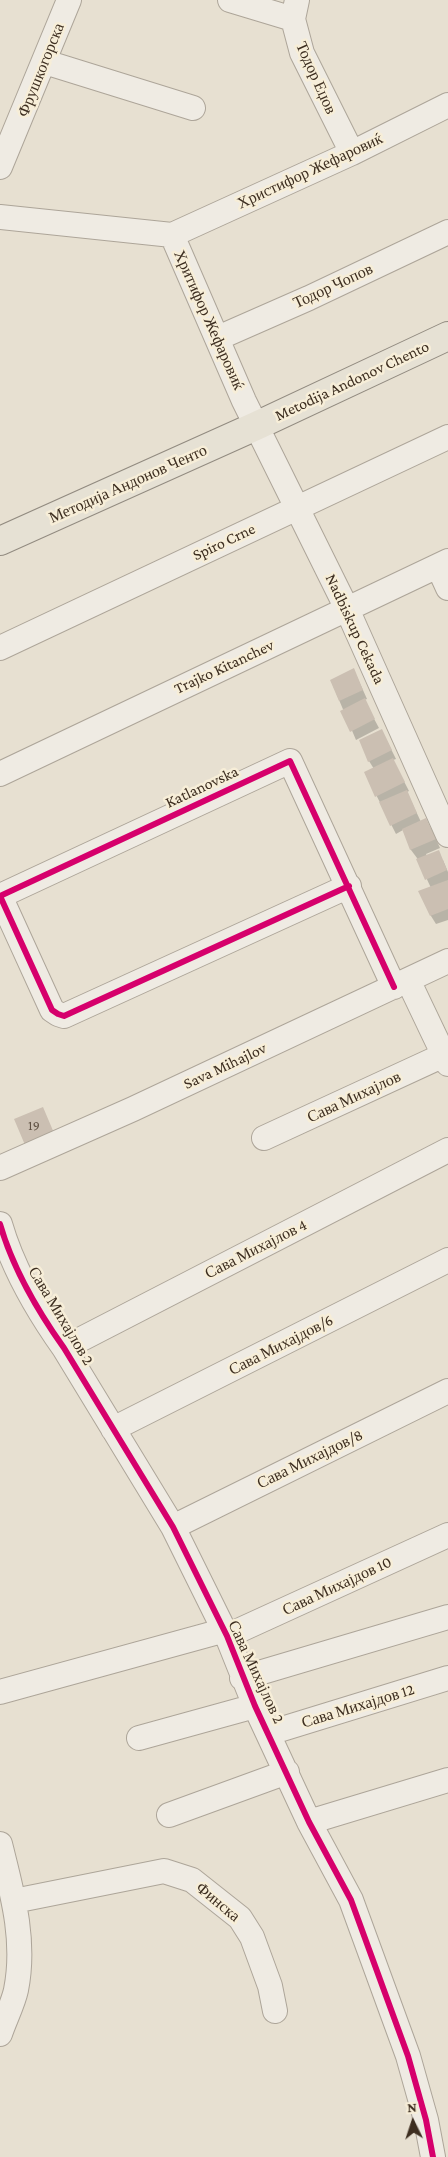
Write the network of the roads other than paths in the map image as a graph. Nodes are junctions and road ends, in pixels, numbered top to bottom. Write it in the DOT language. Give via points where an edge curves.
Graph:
graph roads {
  1 [pos="69,0"];
  2 [pos="230,0"];
  3 [pos="295,10"];
  4 [pos="45,62"];
  5 [pos="448,105"];
  6 [pos="193,108"];
  7 [pos="352,153"];
  8 [pos="0,167"];
  9 [pos="0,217"];
  10 [pos="448,232"];
  11 [pos="172,235"];
  12 [pos="448,336"];
  13 [pos="218,338"];
  14 [pos="256,426"];
  15 [pos="448,437"];
  16 [pos="297,508"];
  17 [pos="2,536"];
  18 [pos="443,564"];
  19 [pos="448,588"];
  20 [pos="347,609"];
  21 [pos="0,648"];
  22 [pos="0,774"];
  23 [pos="448,834"];
  24 [pos="348,886"];
  25 [pos="448,961"];
  26 [pos="401,984"];
  27 [pos="446,1060"];
  28 [pos="264,1138"];
  29 [pos="448,1150"];
  30 [pos="0,1168"];
  31 [pos="0,1224"];
  32 [pos="448,1260"];
  33 [pos="64,1348"];
  34 [pos="448,1391"];
  35 [pos="113,1430"];
  36 [pos="172,1527"];
  37 [pos="448,1535"];
  38 [pos="448,1617"];
  39 [pos="225,1634"];
  40 [pos="242,1678"];
  41 [pos="448,1678"];
  42 [pos="0,1692"];
  43 [pos="255,1706"];
  44 [pos="269,1733"];
  45 [pos="139,1738"];
  46 [pos="287,1772"];
  47 [pos="448,1780"];
  48 [pos="169,1815"];
  49 [pos="310,1822"];
  50 [pos="0,1844"];
  51 [pos="14,1901"];
  52 [pos="275,2011"];
  53 [pos="0,2034"];
  54 [pos="432,2157"];
  1 -- 4 [label="street, Фрушкогорска"];
  2 -- 3 [label="street"];
  3 -- 7 [label="street, Тодор Еџов" via="302,53"];
  4 -- 6 [label="street"];
  4 -- 8 [label="street, Фрушкогорска"];
  5 -- 7 [label="street, Христифор Жефаровиќ"];
  7 -- 11 [label="street, Христифор Жефаровиќ"];
  9 -- 11 [label="street, Хритифор Жефаровиќ"];
  10 -- 13 [label="street, Тодор Чопов"];
  11 -- 13 [label="street, Хритифор Жефаровиќ"];
  12 -- 14 [label="main road, Metodija Andonov Chento"];
  13 -- 14 [label="street, Хритифор Жефаровиќ"];
  14 -- 16 [label="street, Nadbiskup Cekada"];
  14 -- 17 [label="main road, Методија Андонов Ченто"];
  15 -- 16 [label="street, Spiro Crne"];
  16 -- 20 [label="street, Nadbiskup Cekada"];
  16 -- 21 [label="street, Spiro Crne"];
  18 -- 19 [label="street"];
  18 -- 20 [label="street, Trajko Kitanchev"];
  20 -- 22 [label="street, Trajko Kitanchev"];
  20 -- 23 [label="street, Nadbiskup Cekada"];
  24 -- 24 [label="street, Katlanovska" via="64,1016 52,1010 0,896 290,761"];
  24 -- 26 [label="street, Katlanovska"];
  25 -- 26 [label="street, Sava Mihajlov"];
  26 -- 27 [label="street, Сава Михајлов"];
  26 -- 30 [label="street, Sava Mihajlov"];
  27 -- 28 [label="street, Сава Михајлов"];
  29 -- 33 [label="street, Сава Михајлов 4"];
  31 -- 33 [label="street, Сава Михајлов 2" via="18,1273"];
  32 -- 35 [label="street, Сава Михајдов/6"];
  33 -- 35 [label="street, Сава Михајлов 2"];
  34 -- 36 [label="street, Сава Михајдов/8"];
  35 -- 36 [label="street, Сава Михајлов 2"];
  36 -- 39 [label="street, Сава Михајлов 2"];
  37 -- 39 [label="street, Сава Михајдов 10"];
  38 -- 40 [label="street"];
  39 -- 40 [label="street, Сава Михајлов 2"];
  39 -- 42 [label="street, Сава Михајлов 2"];
  40 -- 43 [label="street, Сава Михајлов 2"];
  41 -- 44 [label="street, Сава Михајдов 12"];
  43 -- 44 [label="street, Сава Михајлов 2"];
  43 -- 45 [label="street, Сава Михајлов 2"];
  44 -- 46 [label="street, Сава Михајлов 2"];
  46 -- 48 [label="street"];
  46 -- 49 [label="street, Сава Михајлов 2"];
  47 -- 49 [label="street"];
  49 -- 54 [label="street, Сава Михајлов 2" via="350,1900 408,2056 426,2120"];
  50 -- 51 [label="street"];
  51 -- 52 [label="street, Финска" via="164,1871 192,1880 240,1918 252,1937 270,1986"];
  51 -- 53 [label="street" via="20,1940 16,1990"];
}
